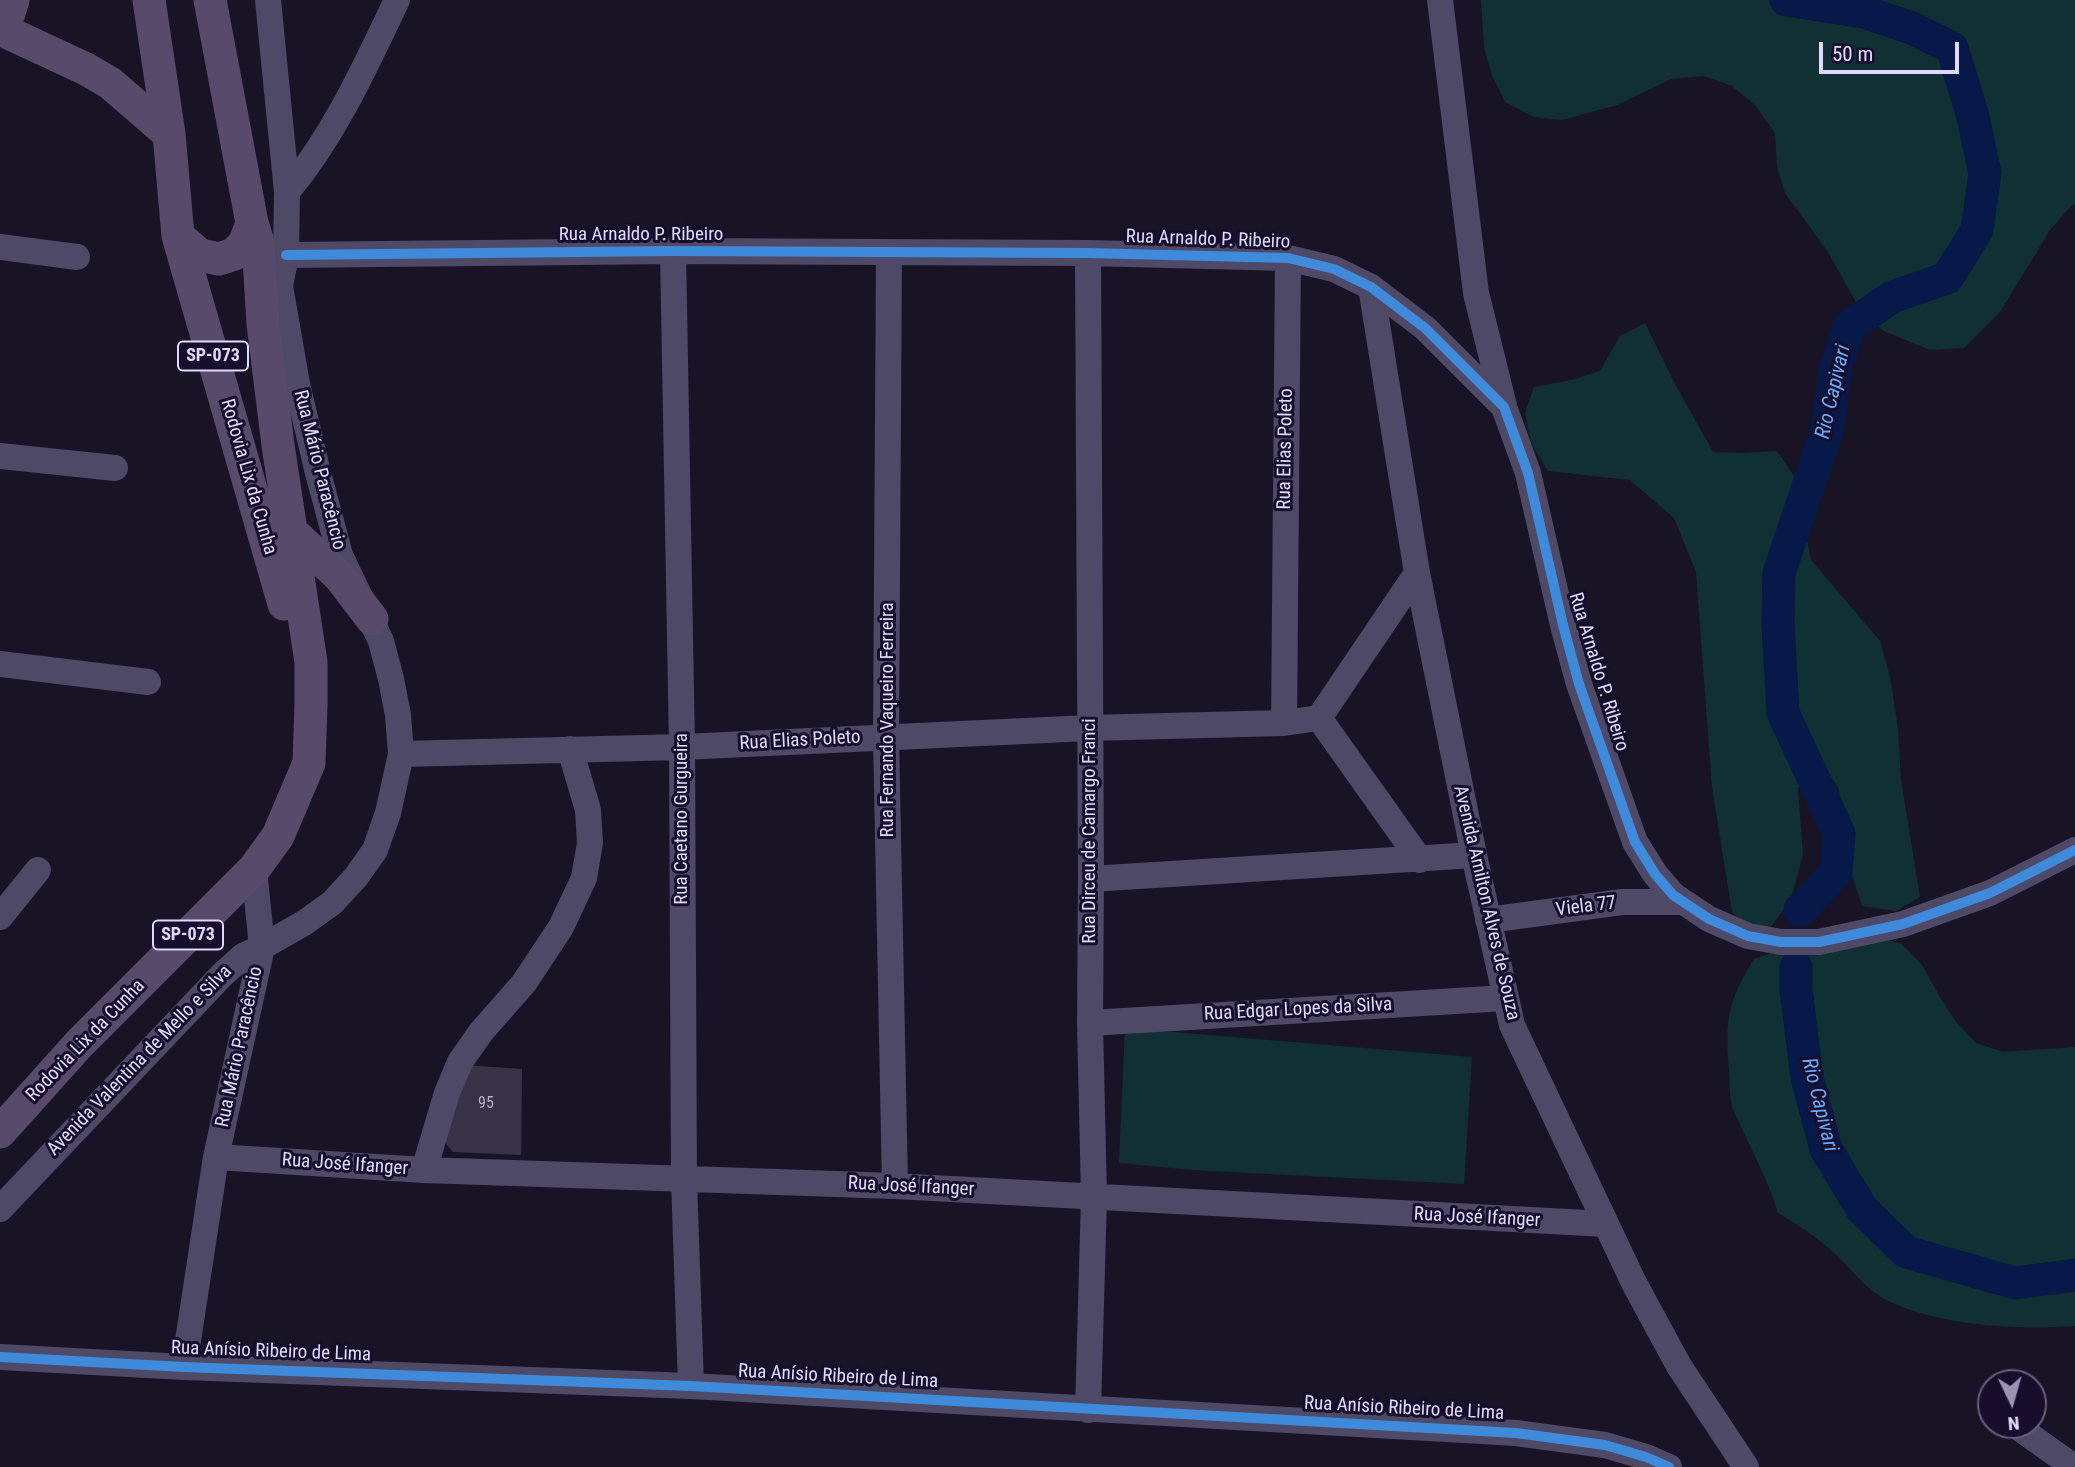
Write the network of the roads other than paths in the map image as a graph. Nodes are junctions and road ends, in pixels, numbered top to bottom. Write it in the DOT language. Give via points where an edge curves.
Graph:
graph roads {
  1 [pos="13,0"];
  2 [pos="149,0"];
  3 [pos="210,0"];
  4 [pos="268,0"];
  5 [pos="397,0"];
  6 [pos="1440,0"];
  7 [pos="0,22"];
  8 [pos="0,29"];
  9 [pos="169,134"];
  10 [pos="287,192"];
  11 [pos="252,223"];
  12 [pos="178,236"];
  13 [pos="0,247"];
  14 [pos="673,251"];
  15 [pos="890,253"];
  16 [pos="1087,253"];
  17 [pos="286,255"];
  18 [pos="77,257"];
  19 [pos="1288,258"];
  20 [pos="1371,287"];
  21 [pos="1504,407"];
  22 [pos="0,456"];
  23 [pos="115,468"];
  24 [pos="291,531"];
  25 [pos="1417,573"];
  26 [pos="372,619"];
  27 [pos="0,664"];
  28 [pos="148,682"];
  29 [pos="312,705"];
  30 [pos="1319,718"];
  31 [pos="1284,723"];
  32 [pos="1089,728"];
  33 [pos="886,737"];
  34 [pos="682,747"];
  35 [pos="570,749"];
  36 [pos="401,754"];
  37 [pos="2075,850"];
  38 [pos="1474,855"];
  39 [pos="1420,860"];
  40 [pos="254,869"];
  41 [pos="38,870"];
  42 [pos="1091,879"];
  43 [pos="1683,902"];
  44 [pos="0,917"];
  45 [pos="1488,920"];
  46 [pos="262,947"];
  47 [pos="1506,998"];
  48 [pos="1090,1023"];
  49 [pos="0,1132"];
  50 [pos="216,1157"];
  51 [pos="424,1170"];
  52 [pos="684,1179"];
  53 [pos="895,1186"];
  54 [pos="1094,1197"];
  55 [pos="0,1209"];
  56 [pos="1606,1224"];
  57 [pos="0,1357"];
  58 [pos="184,1367"];
  59 [pos="691,1386"];
  60 [pos="1088,1410"];
  61 [pos="2035,1439"];
  62 [pos="1670,1467"];
  63 [pos="1746,1467"];
  64 [pos="2074,1467"];
  1 -- 7 [label="main road" via="8,16"];
  2 -- 9 [label="main road, Rodovia Lix da Cunha / SP-073"];
  3 -- 11 [label="main road, Rodovia Lix da Cunha / SP-073"];
  4 -- 10 [label="street, Rua Mário Paracêncio"];
  5 -- 10 [label="street" via="356,87 315,156"];
  6 -- 21 [label="street" via="1476,293"];
  8 -- 9 [label="main road" via="110,83"];
  9 -- 12 [label="main road, Rodovia Lix da Cunha / SP-073"];
  10 -- 17 [label="street, Rua Mário Paracêncio"];
  11 -- 12 [label="main road" via="244,244 219,259 200,255"];
  11 -- 24 [label="main road, Rodovia Lix da Cunha / SP-073" via="258,242 263,324"];
  12 -- 29 [label="main road, Rodovia Lix da Cunha / SP-073"];
  13 -- 18 [label="street"];
  14 -- 15 [label="street, Rua Arnaldo P. Ribeiro"];
  14 -- 17 [label="street, Rua Arnaldo P. Ribeiro"];
  14 -- 34 [label="street, Rua Caetano Gurgueira"];
  15 -- 16 [label="street, Rua Arnaldo P. Ribeiro"];
  15 -- 33 [label="street, Rua Fernando Vaqueiro Ferreira"];
  16 -- 19 [label="street, Rua Arnaldo P. Ribeiro"];
  16 -- 32 [label="street, Rua Dirceu de Camargo Franci"];
  17 -- 26 [label="street, Rua Mário Paracêncio" via="280,286 315,461 340,555"];
  19 -- 20 [label="street, Rua Arnaldo P. Ribeiro" via="1334,270"];
  19 -- 31 [label="street, Rua Elias Poleto"];
  20 -- 21 [label="street, Rua Arnaldo P. Ribeiro" via="1425,328"];
  20 -- 25 [label="street, Avenida Amilton Alves de Souza"];
  21 -- 43 [label="street, Rua Arnaldo P. Ribeiro" via="1528,473 1579,684 1635,842 1655,874"];
  22 -- 23 [label="street"];
  24 -- 26 [label="main road" via="340,577"];
  24 -- 29 [label="main road, Rodovia Lix da Cunha / SP-073" via="311,662"];
  25 -- 30 [label="street"];
  25 -- 38 [label="street, Avenida Amilton Alves de Souza"];
  26 -- 36 [label="street, Rua Mário Paracêncio" via="391,679"];
  27 -- 28 [label="street"];
  29 -- 40 [label="main road, Rodovia Lix da Cunha / SP-073" via="309,763 278,836"];
  30 -- 31 [label="street, Rua Elias Poleto"];
  30 -- 39 [label="street"];
  31 -- 32 [label="street, Rua Elias Poleto"];
  32 -- 33 [label="street, Rua Elias Poleto"];
  32 -- 42 [label="street, Rua Dirceu de Camargo Franci"];
  33 -- 34 [label="street, Rua Elias Poleto"];
  33 -- 53 [label="street, Rua Fernando Vaqueiro Ferreira"];
  34 -- 35 [label="street, Rua Elias Poleto"];
  34 -- 52 [label="street, Rua Caetano Gurgueira"];
  35 -- 36 [label="street, Rua Elias Poleto"];
  35 -- 51 [label="street" via="588,810 590,843 584,878 561,927 524,983 460,1062"];
  36 -- 46 [label="street, Rua Mário Paracêncio" via="375,850 356,877 332,903"];
  37 -- 43 [label="street, Rua Arnaldo P. Ribeiro" via="1990,893 1903,924 1819,942 1748,936"];
  38 -- 39 [label="street"];
  38 -- 45 [label="street, Avenida Amilton Alves de Souza"];
  39 -- 42 [label="street"];
  40 -- 46 [label="street"];
  40 -- 49 [label="main road, Rodovia Lix da Cunha / SP-073" via="79,1044"];
  41 -- 44 [label="street"];
  42 -- 48 [label="street, Rua Dirceu de Camargo Franci"];
  43 -- 45 [label="street, Viela 77" via="1622,902"];
  45 -- 47 [label="street, Avenida Amilton Alves de Souza"];
  46 -- 50 [label="street, Rua Mário Paracêncio"];
  46 -- 55 [label="street, Avenida Valentina de Mello e Silva" via="243,956 222,975"];
  47 -- 48 [label="street, Rua Edgar Lopes da Silva"];
  47 -- 56 [label="street, Avenida Amilton Alves de Souza" via="1512,1025"];
  48 -- 54 [label="street, Rua Dirceu de Camargo Franci"];
  50 -- 51 [label="street, Rua José Ifanger"];
  50 -- 58 [label="street, Rua Mário Paracêncio"];
  51 -- 52 [label="street, Rua José Ifanger"];
  52 -- 53 [label="street, Rua José Ifanger"];
  52 -- 59 [label="street, Rua Caetano Gurgueira"];
  53 -- 54 [label="street, Rua José Ifanger"];
  54 -- 56 [label="street, Rua José Ifanger"];
  54 -- 60 [label="street, Rua Dirceu de Camargo Franci"];
  56 -- 63 [label="street, Avenida Amilton Alves de Souza" via="1679,1366"];
  57 -- 58 [label="street, Rua Anísio Ribeiro de Lima"];
  58 -- 59 [label="street, Rua Anísio Ribeiro de Lima"];
  59 -- 60 [label="street, Rua Anísio Ribeiro de Lima"];
  60 -- 62 [label="street, Rua Anísio Ribeiro de Lima" via="1516,1433 1605,1445"];
  61 -- 64 [label="street"];
}
